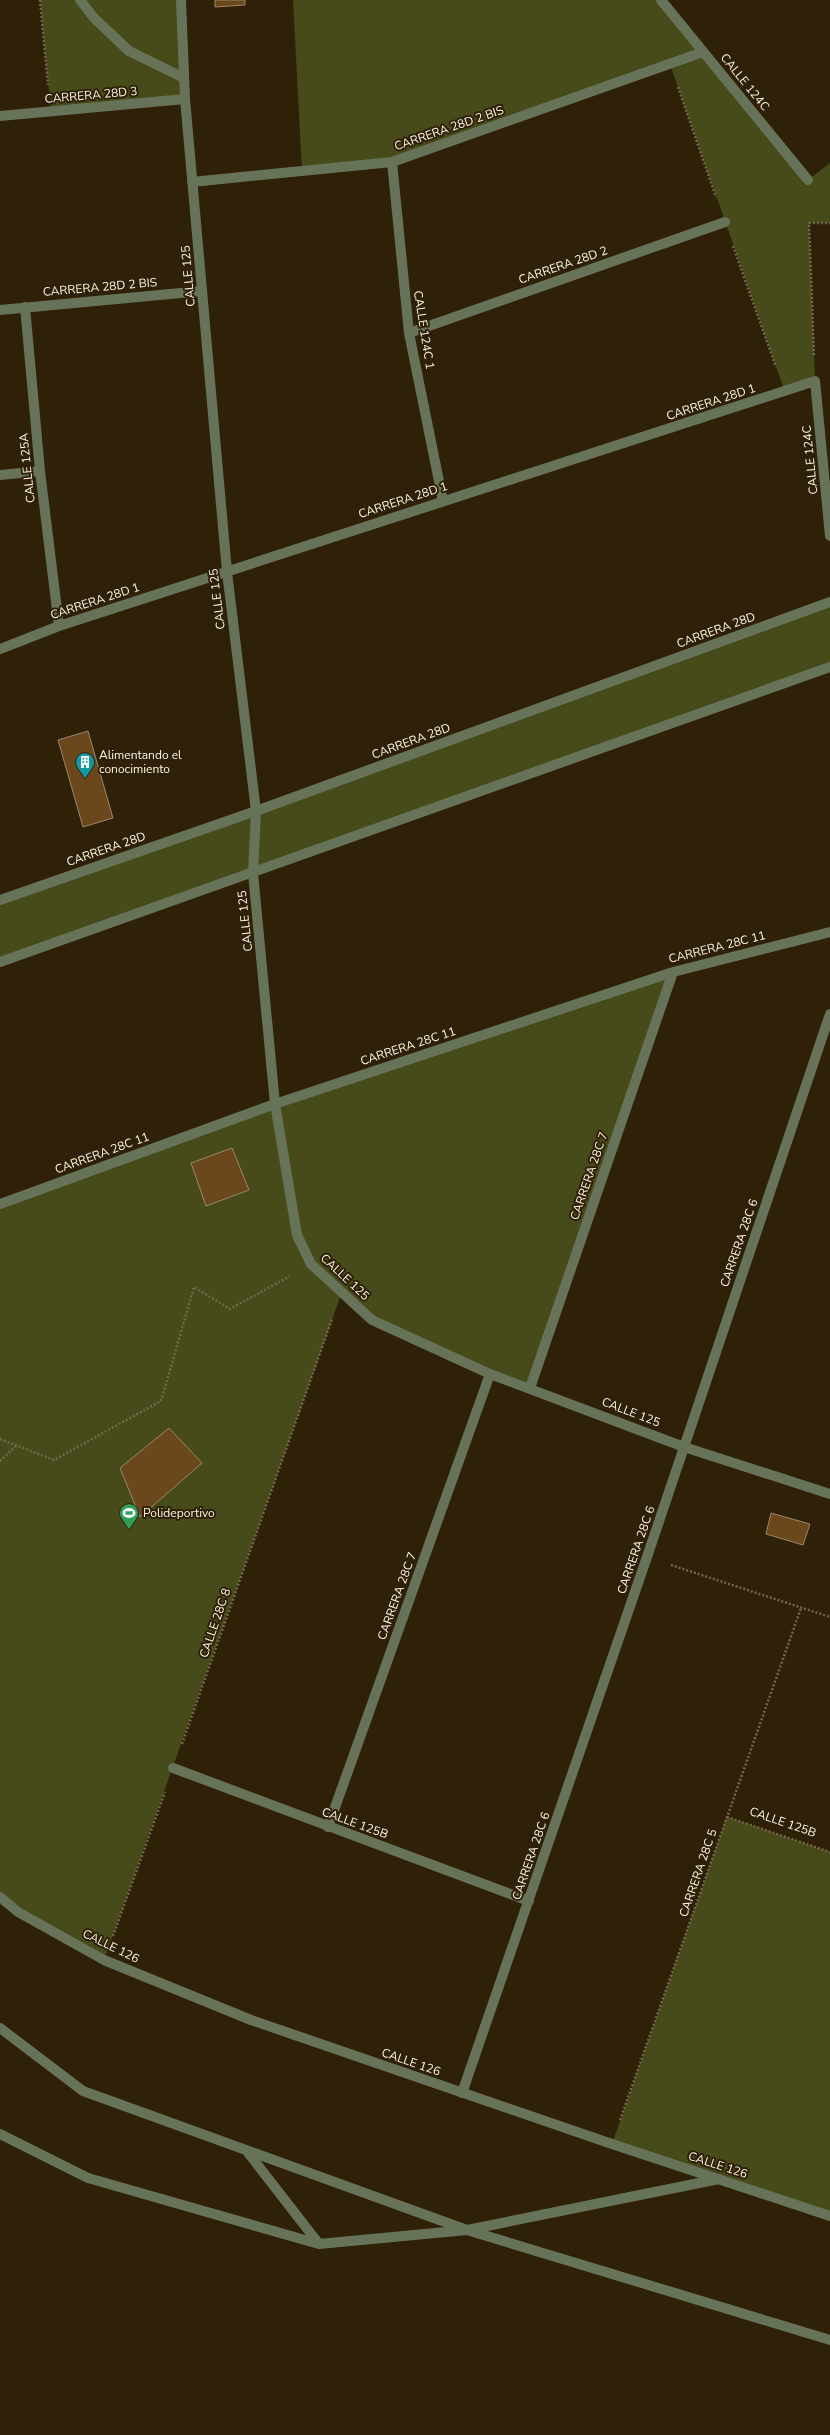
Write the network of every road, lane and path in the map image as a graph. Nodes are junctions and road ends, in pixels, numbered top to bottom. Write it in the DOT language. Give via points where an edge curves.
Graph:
graph roads {
  1 [pos="40,0"];
  2 [pos="80,0"];
  3 [pos="181,0"];
  4 [pos="661,0"];
  5 [pos="703,52"];
  6 [pos="670,64"];
  7 [pos="184,78"];
  8 [pos="185,99"];
  9 [pos="51,111"];
  10 [pos="0,116"];
  11 [pos="392,162"];
  12 [pos="808,180"];
  13 [pos="192,182"];
  14 [pos="725,222"];
  15 [pos="830,223"];
  16 [pos="202,291"];
  17 [pos="25,307"];
  18 [pos="0,310"];
  19 [pos="409,333"];
  20 [pos="815,381"];
  21 [pos="784,392"];
  22 [pos="40,471"];
  23 [pos="0,475"];
  24 [pos="443,500"];
  25 [pos="830,536"];
  26 [pos="227,572"];
  27 [pos="830,602"];
  28 [pos="59,626"];
  29 [pos="0,649"];
  30 [pos="830,667"];
  31 [pos="256,811"];
  32 [pos="253,873"];
  33 [pos="0,900"];
  34 [pos="830,932"];
  35 [pos="0,962"];
  36 [pos="673,972"];
  37 [pos="830,1014"];
  38 [pos="275,1104"];
  39 [pos="0,1204"];
  40 [pos="311,1264"];
  41 [pos="342,1292"];
  42 [pos="490,1374"];
  43 [pos="530,1388"];
  44 [pos="0,1439"];
  45 [pos="16,1446"];
  46 [pos="684,1447"];
  47 [pos="0,1462"];
  48 [pos="830,1494"];
  49 [pos="647,1557"];
  50 [pos="801,1608"];
  51 [pos="830,1617"];
  52 [pos="173,1768"];
  53 [pos="727,1817"];
  54 [pos="328,1826"];
  55 [pos="830,1852"];
  56 [pos="0,1897"];
  57 [pos="529,1901"];
  58 [pos="104,1960"];
  59 [pos="0,2028"];
  60 [pos="462,2093"];
  61 [pos="0,2134"];
  62 [pos="612,2144"];
  63 [pos="246,2150"];
  64 [pos="719,2179"];
  65 [pos="830,2216"];
  66 [pos="467,2230"];
  67 [pos="319,2244"];
  68 [pos="830,2340"];
  1 -- 9 [label="path"];
  2 -- 7 [label="street" via="94,18 129,51"];
  3 -- 7 [label="street, CALLE 125"];
  4 -- 5 [label="street, CALLE 124C"];
  5 -- 6 [label="street, CARRERA 28D 2 BIS"];
  5 -- 12 [label="street, CALLE 124C"];
  6 -- 11 [label="street, CARRERA 28D 2 BIS"];
  6 -- 14 [label="path"];
  7 -- 8 [label="street, CALLE 125"];
  8 -- 9 [label="street, CARRERA 28D 3"];
  8 -- 13 [label="street, CALLE 125"];
  9 -- 10 [label="street, CARRERA 28D 3"];
  11 -- 13 [label="street, CARRERA 28D 2 BIS"];
  11 -- 19 [label="street, CALLE 124C 1"];
  13 -- 16 [label="street, CALLE 125"];
  14 -- 19 [label="street, CARRERA 28D 2"];
  14 -- 21 [label="path"];
  15 -- 20 [label="path" via="809,223"];
  16 -- 17 [label="street, CARRERA 28D 2 BIS"];
  16 -- 26 [label="street, CALLE 125"];
  17 -- 18 [label="street, CARRERA 28D 2 BIS"];
  17 -- 22 [label="street, CALLE 125A"];
  19 -- 24 [label="street, CALLE 124C 1"];
  20 -- 21 [label="street, CARRERA 28D 1"];
  20 -- 25 [label="street, CALLE 124C"];
  21 -- 24 [label="street, CARRERA 28D 1"];
  22 -- 23 [label="street"];
  22 -- 28 [label="street, CALLE 125A"];
  24 -- 26 [label="street, CARRERA 28D 1"];
  26 -- 28 [label="street, CARRERA 28D 1"];
  26 -- 31 [label="street, CALLE 125"];
  27 -- 31 [label="street, CARRERA 28D"];
  28 -- 29 [label="street, CARRERA 28D 1"];
  30 -- 32 [label="street"];
  31 -- 32 [label="street, CALLE 125"];
  31 -- 33 [label="street, CARRERA 28D"];
  32 -- 35 [label="street"];
  32 -- 38 [label="street, CALLE 125"];
  34 -- 36 [label="street, CARRERA 28C 11"];
  36 -- 38 [label="street, CARRERA 28C 11"];
  36 -- 43 [label="street, CARRERA 28C 7"];
  37 -- 46 [label="street, CARRERA 28C 6"];
  38 -- 39 [label="street, CARRERA 28C 11"];
  38 -- 40 [label="street, CALLE 125" via="297,1235"];
  40 -- 41 [label="street, CALLE 125"];
  40 -- 45 [label="path" via="230,1309 194,1287 161,1401 54,1460"];
  41 -- 42 [label="street, CALLE 125" via="372,1320"];
  41 -- 52 [label="path, CALLE 28C 8"];
  42 -- 43 [label="street, CALLE 125"];
  42 -- 54 [label="street, CARRERA 28C 7"];
  43 -- 46 [label="street, CALLE 125"];
  44 -- 45 [label="path"];
  45 -- 47 [label="path"];
  46 -- 48 [label="street, CALLE 125"];
  46 -- 49 [label="street, CARRERA 28C 6"];
  49 -- 50 [label="path"];
  49 -- 57 [label="street, CARRERA 28C 6"];
  50 -- 51 [label="path"];
  50 -- 53 [label="path, CARRERA 28C 5"];
  52 -- 54 [label="street, CALLE 125B"];
  52 -- 58 [label="path, CALLE 28C 8"];
  53 -- 55 [label="path, CALLE 125B"];
  53 -- 62 [label="path, CARRERA 28C 5"];
  54 -- 57 [label="street, CALLE 125B"];
  56 -- 58 [label="street, CALLE 126" via="18,1912"];
  57 -- 60 [label="street, CARRERA 28C 6"];
  58 -- 60 [label="street, CALLE 126" via="251,2020"];
  59 -- 63 [label="street" via="83,2091"];
  60 -- 62 [label="street, CALLE 126"];
  61 -- 67 [label="street" via="88,2178"];
  62 -- 64 [label="street, CALLE 126"];
  63 -- 66 [label="street"];
  63 -- 67 [label="street"];
  64 -- 65 [label="street, CALLE 126"];
  64 -- 66 [label="street"];
  66 -- 67 [label="street"];
  66 -- 68 [label="street"];
}
